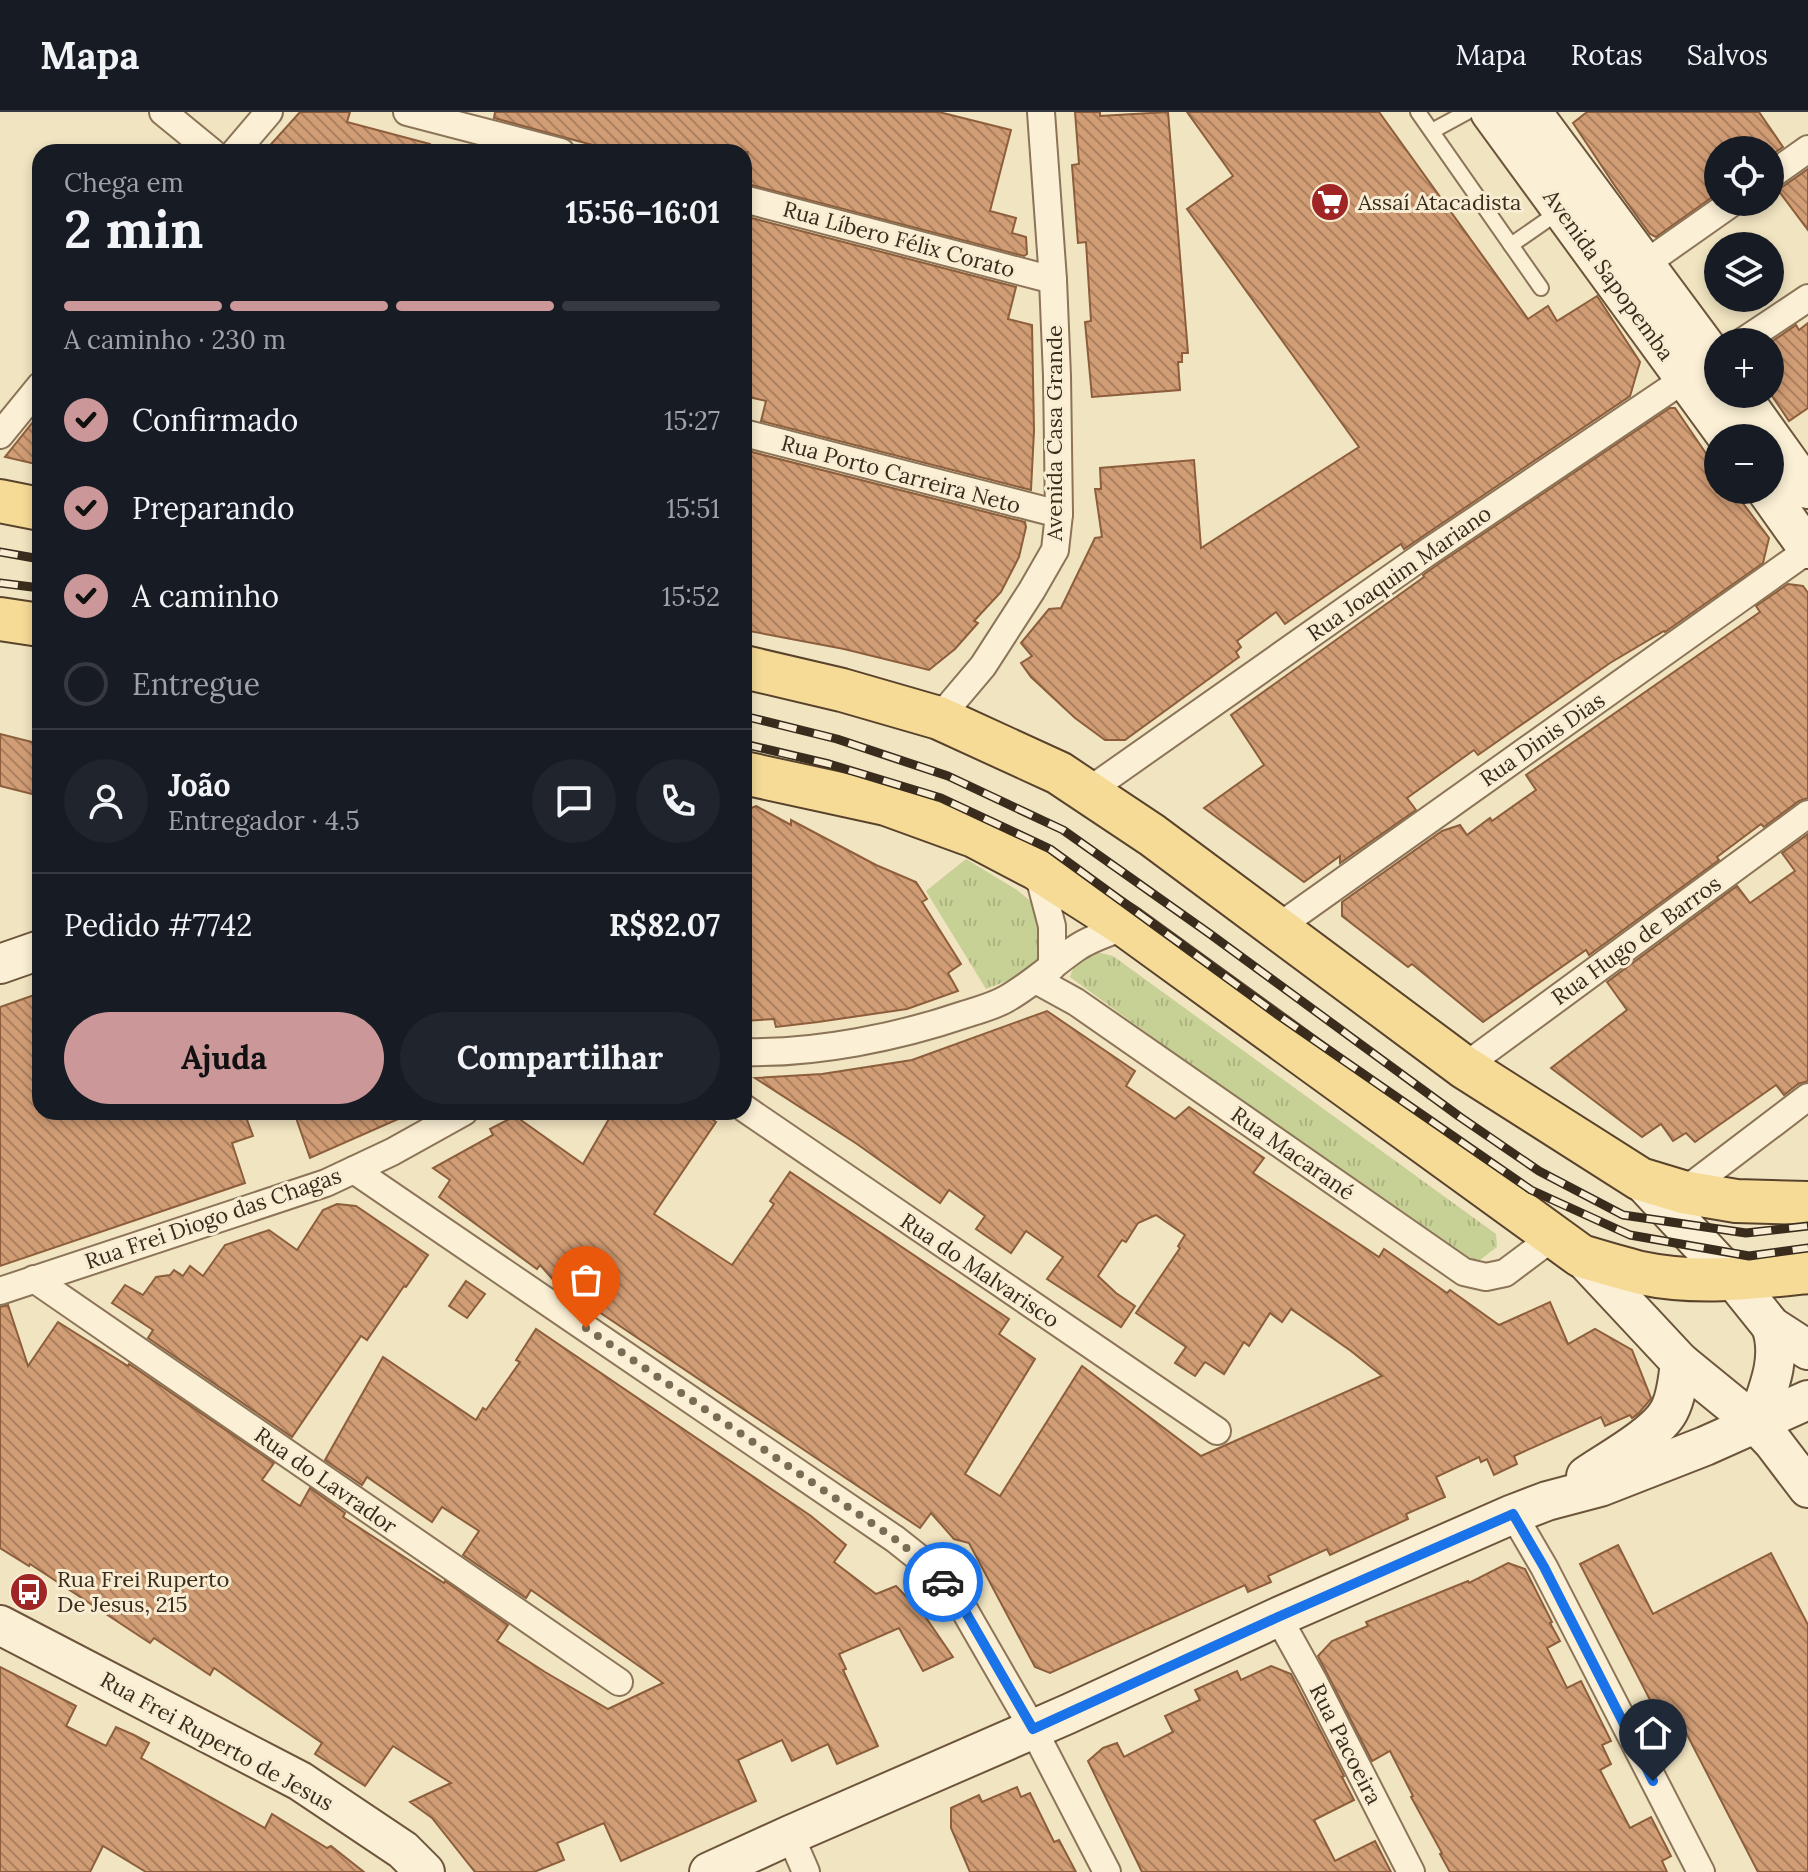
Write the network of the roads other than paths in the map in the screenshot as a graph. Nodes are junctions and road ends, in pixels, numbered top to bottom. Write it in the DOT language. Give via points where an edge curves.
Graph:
graph roads {
  1 [pos="163,112"];
  2 [pos="269,112"];
  3 [pos="407,112"];
  4 [pos="1041,112"];
  5 [pos="1418,112"];
  6 [pos="1467,112"];
  7 [pos="1490,112"];
  8 [pos="1532,112"];
  9 [pos="1432,131"];
  10 [pos="202,144"];
  11 [pos="242,144"];
  12 [pos="530,144"];
  13 [pos="1808,149"];
  14 [pos="1784,166"];
  15 [pos="752,201"];
  16 [pos="1561,210"];
  17 [pos="1713,216"];
  18 [pos="1511,245"];
  19 [pos="1645,264"];
  20 [pos="1053,280"];
  21 [pos="1541,288"];
  22 [pos="1808,298"];
  23 [pos="1763,328"];
  24 [pos="1704,344"];
  25 [pos="1704,348"];
  26 [pos="1704,368"];
  27 [pos="32,396"];
  28 [pos="1750,408"];
  29 [pos="0,435"];
  30 [pos="752,435"];
  31 [pos="1808,489"];
  32 [pos="0,501"];
  33 [pos="1776,504"];
  34 [pos="32,507"];
  35 [pos="1059,514"];
  36 [pos="1808,550"];
  37 [pos="0,619"];
  38 [pos="32,624"];
  39 [pos="752,669"];
  40 [pos="939,718"];
  41 [pos="752,775"];
  42 [pos="1087,792"];
  43 [pos="1808,814"];
  44 [pos="1037,869"];
  45 [pos="1126,926"];
  46 [pos="1277,928"];
  47 [pos="1044,974"];
  48 [pos="752,1052"];
  49 [pos="1464,1067"];
  50 [pos="1808,1097"];
  51 [pos="752,1113"];
  52 [pos="450,1120"];
  53 [pos="354,1170"];
  54 [pos="1640,1179"];
  55 [pos="1683,1192"];
  56 [pos="1808,1203"];
  57 [pos="1567,1246"];
  58 [pos="1808,1272"];
  59 [pos="34,1279"];
  60 [pos="1734,1280"];
  61 [pos="0,1291"];
  62 [pos="1771,1326"];
  63 [pos="1808,1350"];
  64 [pos="1680,1362"];
  65 [pos="1808,1400"];
  66 [pos="1756,1424"];
  67 [pos="1217,1431"];
  68 [pos="1808,1488"];
  69 [pos="1530,1508"];
  70 [pos="1278,1617"];
  71 [pos="0,1625"];
  72 [pos="619,1682"];
  73 [pos="1033,1729"];
  74 [pos="790,1835"];
  75 [pos="425,1872"];
  76 [pos="709,1872"];
  77 [pos="806,1872"];
  78 [pos="1107,1872"];
  79 [pos="1411,1872"];
  80 [pos="1701,1872"];
  1 -- 10 [label="street"];
  2 -- 11 [label="street"];
  3 -- 12 [label="street"];
  4 -- 20 [label="street, Avenida Casa Grande"];
  5 -- 9 [label="lane"];
  6 -- 9 [label="lane"];
  7 -- 16 [label="street, Avenida Sapopemba"];
  8 -- 19 [label="street, Avenida Sapopemba"];
  9 -- 18 [label="lane"];
  13 -- 14 [label="street"];
  15 -- 20 [label="street, Rua Líbero Félix Corato"];
  16 -- 18 [label="lane"];
  16 -- 25 [label="street, Avenida Sapopemba"];
  17 -- 19 [label="street"];
  18 -- 21 [label="lane"];
  19 -- 24 [label="street, Avenida Sapopemba"];
  20 -- 35 [label="street, Avenida Casa Grande"];
  22 -- 23 [label="street, Rua Joaquim Mariano"];
  26 -- 42 [label="street, Rua Joaquim Mariano" via="1428,552"];
  27 -- 29 [label="street"];
  28 -- 31 [label="street"];
  30 -- 35 [label="street, Rua Porto Carreira Neto"];
  32 -- 34 [label="main road"];
  33 -- 36 [label="street"];
  35 -- 40 [label="street, Avenida Casa Grande" via="1055,550 1032,590 983,666"];
  36 -- 46 [label="street, Rua Dinis Dias"];
  37 -- 38 [label="main road"];
  39 -- 40 [label="main road"];
  40 -- 42 [label="main road" via="1059,773"];
  41 -- 44 [label="main road" via="886,804 974,836"];
  42 -- 46 [label="main road"];
  43 -- 49 [label="street, Rua Hugo de Barros"];
  44 -- 45 [label="main road"];
  44 -- 47 [label="street" via="1053,938"];
  45 -- 47 [label="street" via="1076,948"];
  45 -- 57 [label="main road"];
  46 -- 49 [label="main road"];
  47 -- 48 [label="street" via="1003,1001 891,1036"];
  47 -- 57 [label="street, Rua Macarané" via="1076,1002 1464,1272 1486,1277 1505,1273"];
  49 -- 54 [label="main road"];
  50 -- 55 [label="street"];
  51 -- 67 [label="street, Rua do Malvarisco"];
  52 -- 53 [label="street, Rua Frei Diogo das Chagas"];
  53 -- 59 [label="street, Rua Frei Diogo das Chagas"];
  53 -- 73 [label="street" via="929,1566 958,1599"];
  54 -- 55 [label="main road"];
  54 -- 60 [label="street"];
  55 -- 56 [label="main road" via="1736,1201"];
  57 -- 60 [label="main road" via="1643,1273"];
  57 -- 64 [label="street"];
  58 -- 60 [label="main road"];
  59 -- 61 [label="street, Rua Frei Diogo das Chagas"];
  59 -- 72 [label="street, Rua do Lavrador"];
  60 -- 62 [label="street"];
  62 -- 63 [label="street"];
  62 -- 66 [label="street" via="1776,1355"];
  64 -- 66 [label="street"];
  64 -- 69 [label="street" via="1674,1399 1661,1423"];
  65 -- 66 [label="street"];
  66 -- 68 [label="street"];
  66 -- 69 [label="street" via="1600,1487"];
  69 -- 70 [label="street"];
  69 -- 80 [label="street" via="1544,1567"];
  70 -- 73 [label="street"];
  70 -- 79 [label="street, Rua Pacoeira"];
  71 -- 75 [label="street, Rua Frei Ruperto de Jesus" via="300,1781 403,1850"];
  73 -- 74 [label="street"];
  73 -- 78 [label="street"];
  74 -- 76 [label="street"];
  74 -- 77 [label="street"];
}
